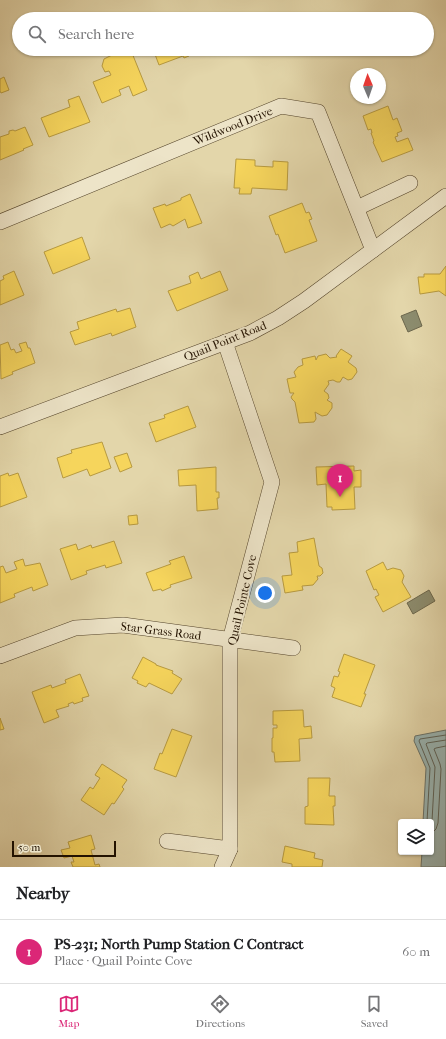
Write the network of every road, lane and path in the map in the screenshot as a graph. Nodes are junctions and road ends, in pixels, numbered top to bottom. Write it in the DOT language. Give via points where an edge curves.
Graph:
graph roads {
  1 [pos="410,183"];
  2 [pos="446,196"];
  3 [pos="357,208"];
  4 [pos="0,222"];
  5 [pos="373,250"];
  6 [pos="225,342"];
  7 [pos="0,427"];
  8 [pos="230,640"];
  9 [pos="293,648"];
  10 [pos="0,656"];
  11 [pos="167,841"];
  12 [pos="230,849"];
  13 [pos="222,867"];
  1 -- 3 [label="street"];
  2 -- 5 [label="street, Quail Point Road"];
  3 -- 4 [label="street, Wildwood Drive" via="318,112 281,106"];
  3 -- 5 [label="street"];
  5 -- 6 [label="street, Quail Point Road" via="278,318 250,333"];
  6 -- 7 [label="street, Quail Point Road"];
  6 -- 8 [label="street, Quail Pointe Cove" via="272,482"];
  8 -- 9 [label="street, Star Grass Road"];
  8 -- 10 [label="street, Star Grass Road" via="122,625 75,628"];
  8 -- 12 [label="street, Quail Pointe Cove"];
  11 -- 12 [label="street"];
  12 -- 13 [label="street, Quail Pointe Cove"];
}
